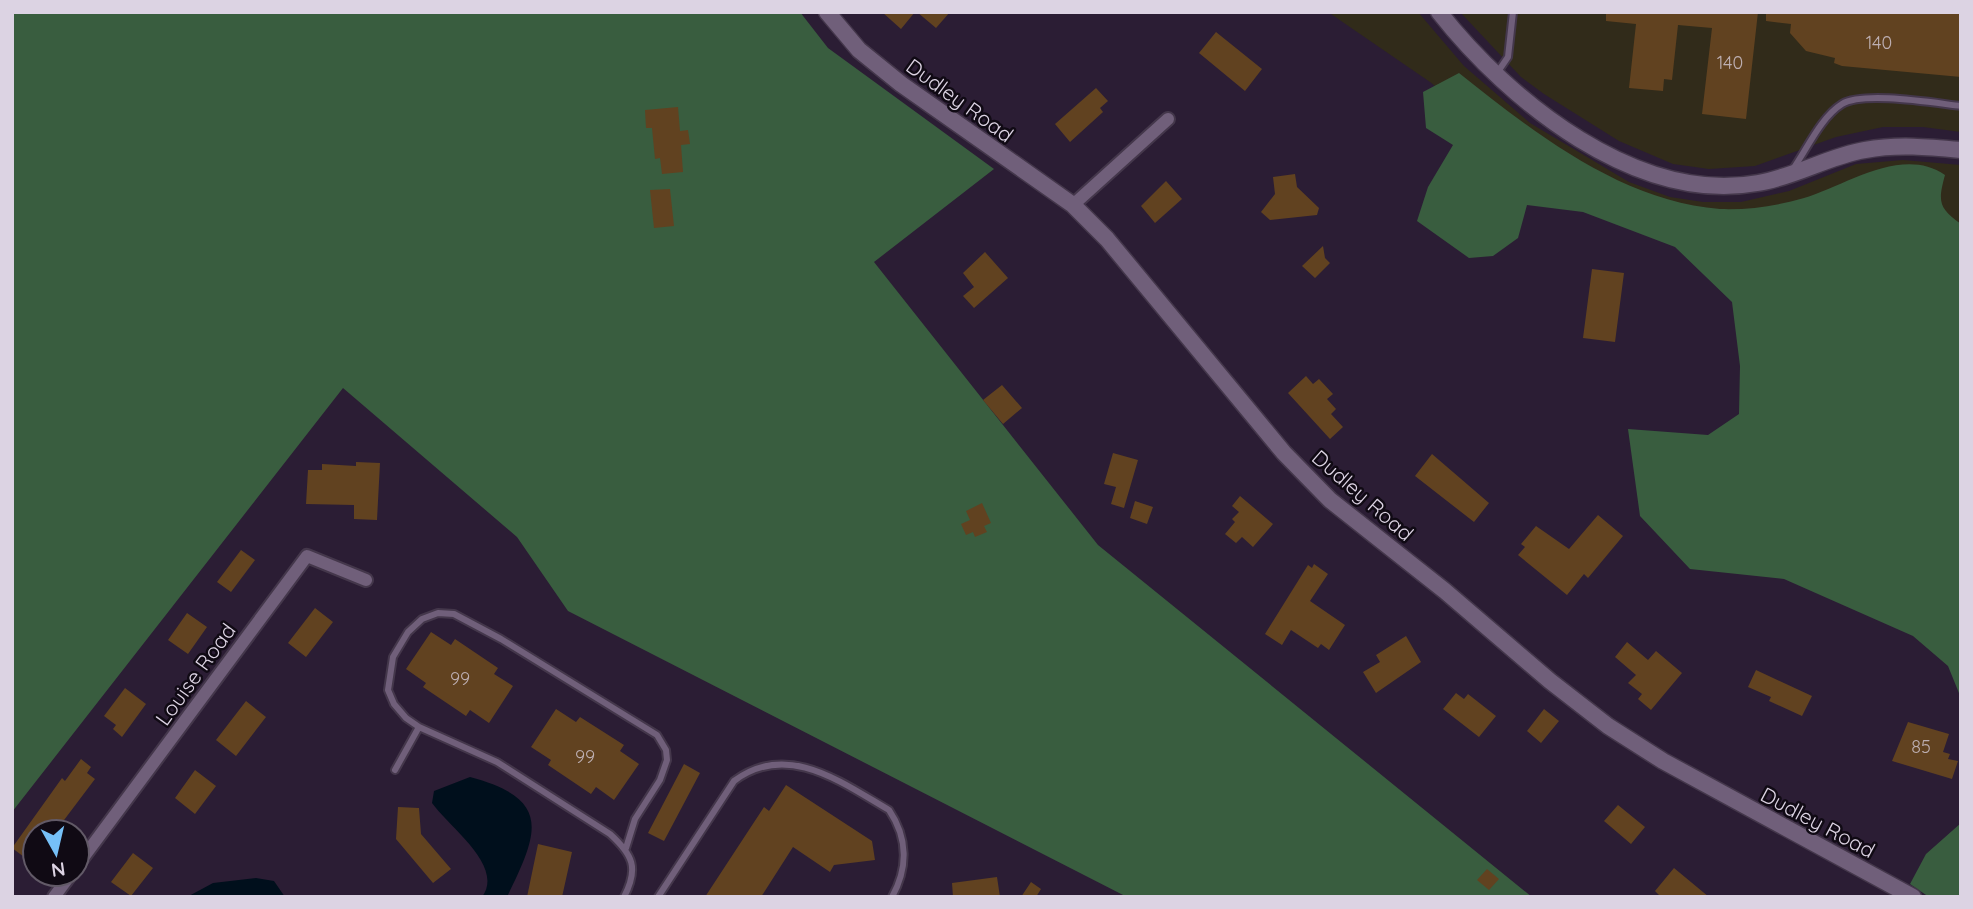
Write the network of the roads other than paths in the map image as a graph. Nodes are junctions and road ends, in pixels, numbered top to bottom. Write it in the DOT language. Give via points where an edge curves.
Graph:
graph roads {
  1 [pos="827,12"];
  2 [pos="1439,12"];
  3 [pos="1513,12"];
  4 [pos="1495,76"];
  5 [pos="1961,106"];
  6 [pos="1168,120"];
  7 [pos="1961,150"];
  8 [pos="1788,176"];
  9 [pos="1073,205"];
  10 [pos="366,579"];
  11 [pos="419,727"];
  12 [pos="395,770"];
  13 [pos="91,847"];
  14 [pos="626,848"];
  15 [pos="624,897"];
  16 [pos="658,897"];
  17 [pos="892,897"];
  18 [pos="1913,897"];
  1 -- 9 [label="street, Dudley Road" via="859,50 901,84"];
  2 -- 4 [label="street"];
  3 -- 4 [label="lane" via="1508,57"];
  4 -- 8 [label="street" via="1563,130 1635,167 1690,184 1728,187"];
  5 -- 8 [label="lane" via="1849,101 1828,117"];
  6 -- 9 [label="street"];
  7 -- 8 [label="street" via="1908,146 1864,150"];
  9 -- 18 [label="street, Dudley Road" via="1284,453 1330,500 1608,726 1673,767"];
  10 -- 13 [label="street, Louise Road" via="307,556"];
  11 -- 12 [label="lane"];
  11 -- 14 [label="lane" via="497,762"];
  11 -- 14 [label="lane" via="394,704 388,690 393,657 422,619 454,614 657,735 667,760 635,819"];
  14 -- 15 [label="lane" via="633,865"];
  16 -- 17 [label="lane" via="734,780 749,769 784,762 801,765 889,810 897,823 904,861 903,877"];
}
